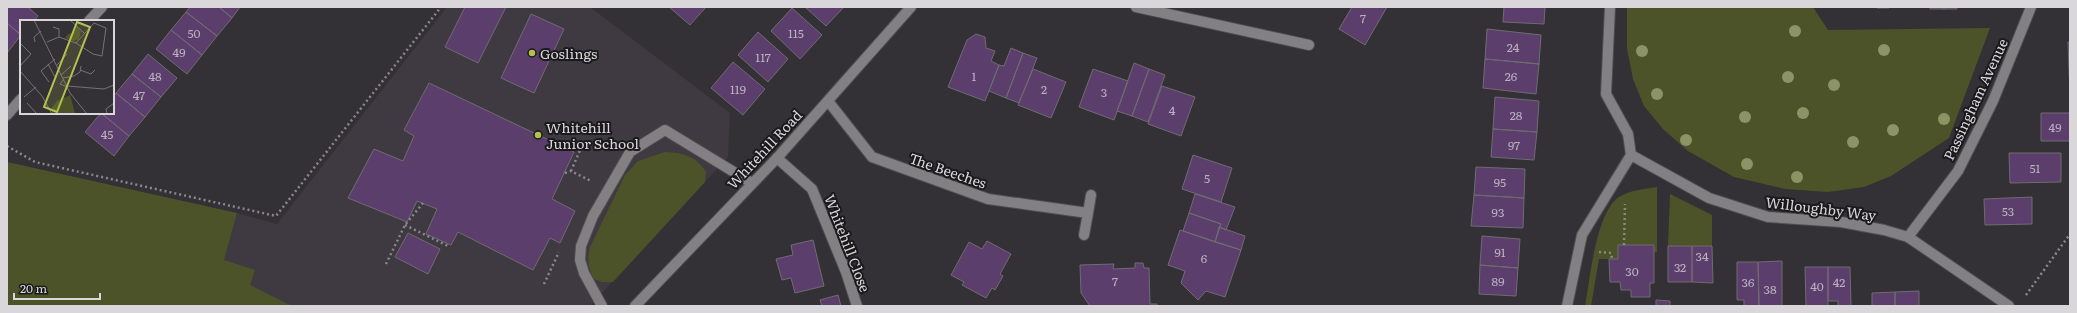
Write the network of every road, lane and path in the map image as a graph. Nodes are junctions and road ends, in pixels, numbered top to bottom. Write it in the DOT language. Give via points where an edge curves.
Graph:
graph roads {
  1 [pos="102,7"];
  2 [pos="441,7"];
  3 [pos="911,7"];
  4 [pos="1136,7"];
  5 [pos="1610,7"];
  6 [pos="2031,7"];
  7 [pos="90,20"];
  8 [pos="1309,45"];
  9 [pos="20,100"];
  10 [pos="828,101"];
  11 [pos="7,115"];
  12 [pos="584,141"];
  13 [pos="7,146"];
  14 [pos="1631,155"];
  15 [pos="778,158"];
  16 [pos="571,170"];
  17 [pos="752,183"];
  18 [pos="1091,195"];
  19 [pos="1625,200"];
  20 [pos="423,203"];
  21 [pos="1088,213"];
  22 [pos="405,225"];
  23 [pos="2070,234"];
  24 [pos="1084,235"];
  25 [pos="1908,237"];
  26 [pos="1624,245"];
  27 [pos="448,246"];
  28 [pos="1595,252"];
  29 [pos="1612,259"];
  30 [pos="386,264"];
  31 [pos="2023,300"];
  32 [pos="602,306"];
  33 [pos="635,306"];
  34 [pos="857,306"];
  35 [pos="1568,306"];
  36 [pos="2009,306"];
  1 -- 7 [label="street"];
  2 -- 13 [label="path" via="276,216 35,162"];
  3 -- 10 [label="street, Whitehill Road"];
  4 -- 8 [label="street"];
  5 -- 14 [label="street" via="1606,94 1628,134"];
  6 -- 25 [label="street, Passingham Avenue" via="1993,100 1958,171"];
  9 -- 11 [label="street"];
  10 -- 15 [label="street, Whitehill Road"];
  10 -- 21 [label="street, The Beeches" via="872,157 988,199"];
  12 -- 16 [label="path"];
  14 -- 25 [label="street, Willoughby Way" via="1709,198 1768,217 1841,222"];
  14 -- 35 [label="street" via="1582,235"];
  15 -- 17 [label="street, Whitehill Road"];
  15 -- 34 [label="street, Whitehill Close" via="812,189"];
  17 -- 32 [label="street" via="665,130 630,152 594,216 581,246 580,260 584,273"];
  17 -- 33 [label="street, Whitehill Road"];
  18 -- 21 [label="street"];
  19 -- 26 [label="path"];
  20 -- 22 [label="path"];
  21 -- 24 [label="street"];
  22 -- 27 [label="path"];
  22 -- 30 [label="path"];
  23 -- 31 [label="path"];
  25 -- 36 [label="street, Willoughby Way"];
  28 -- 29 [label="path" via="1611,253"];
}
